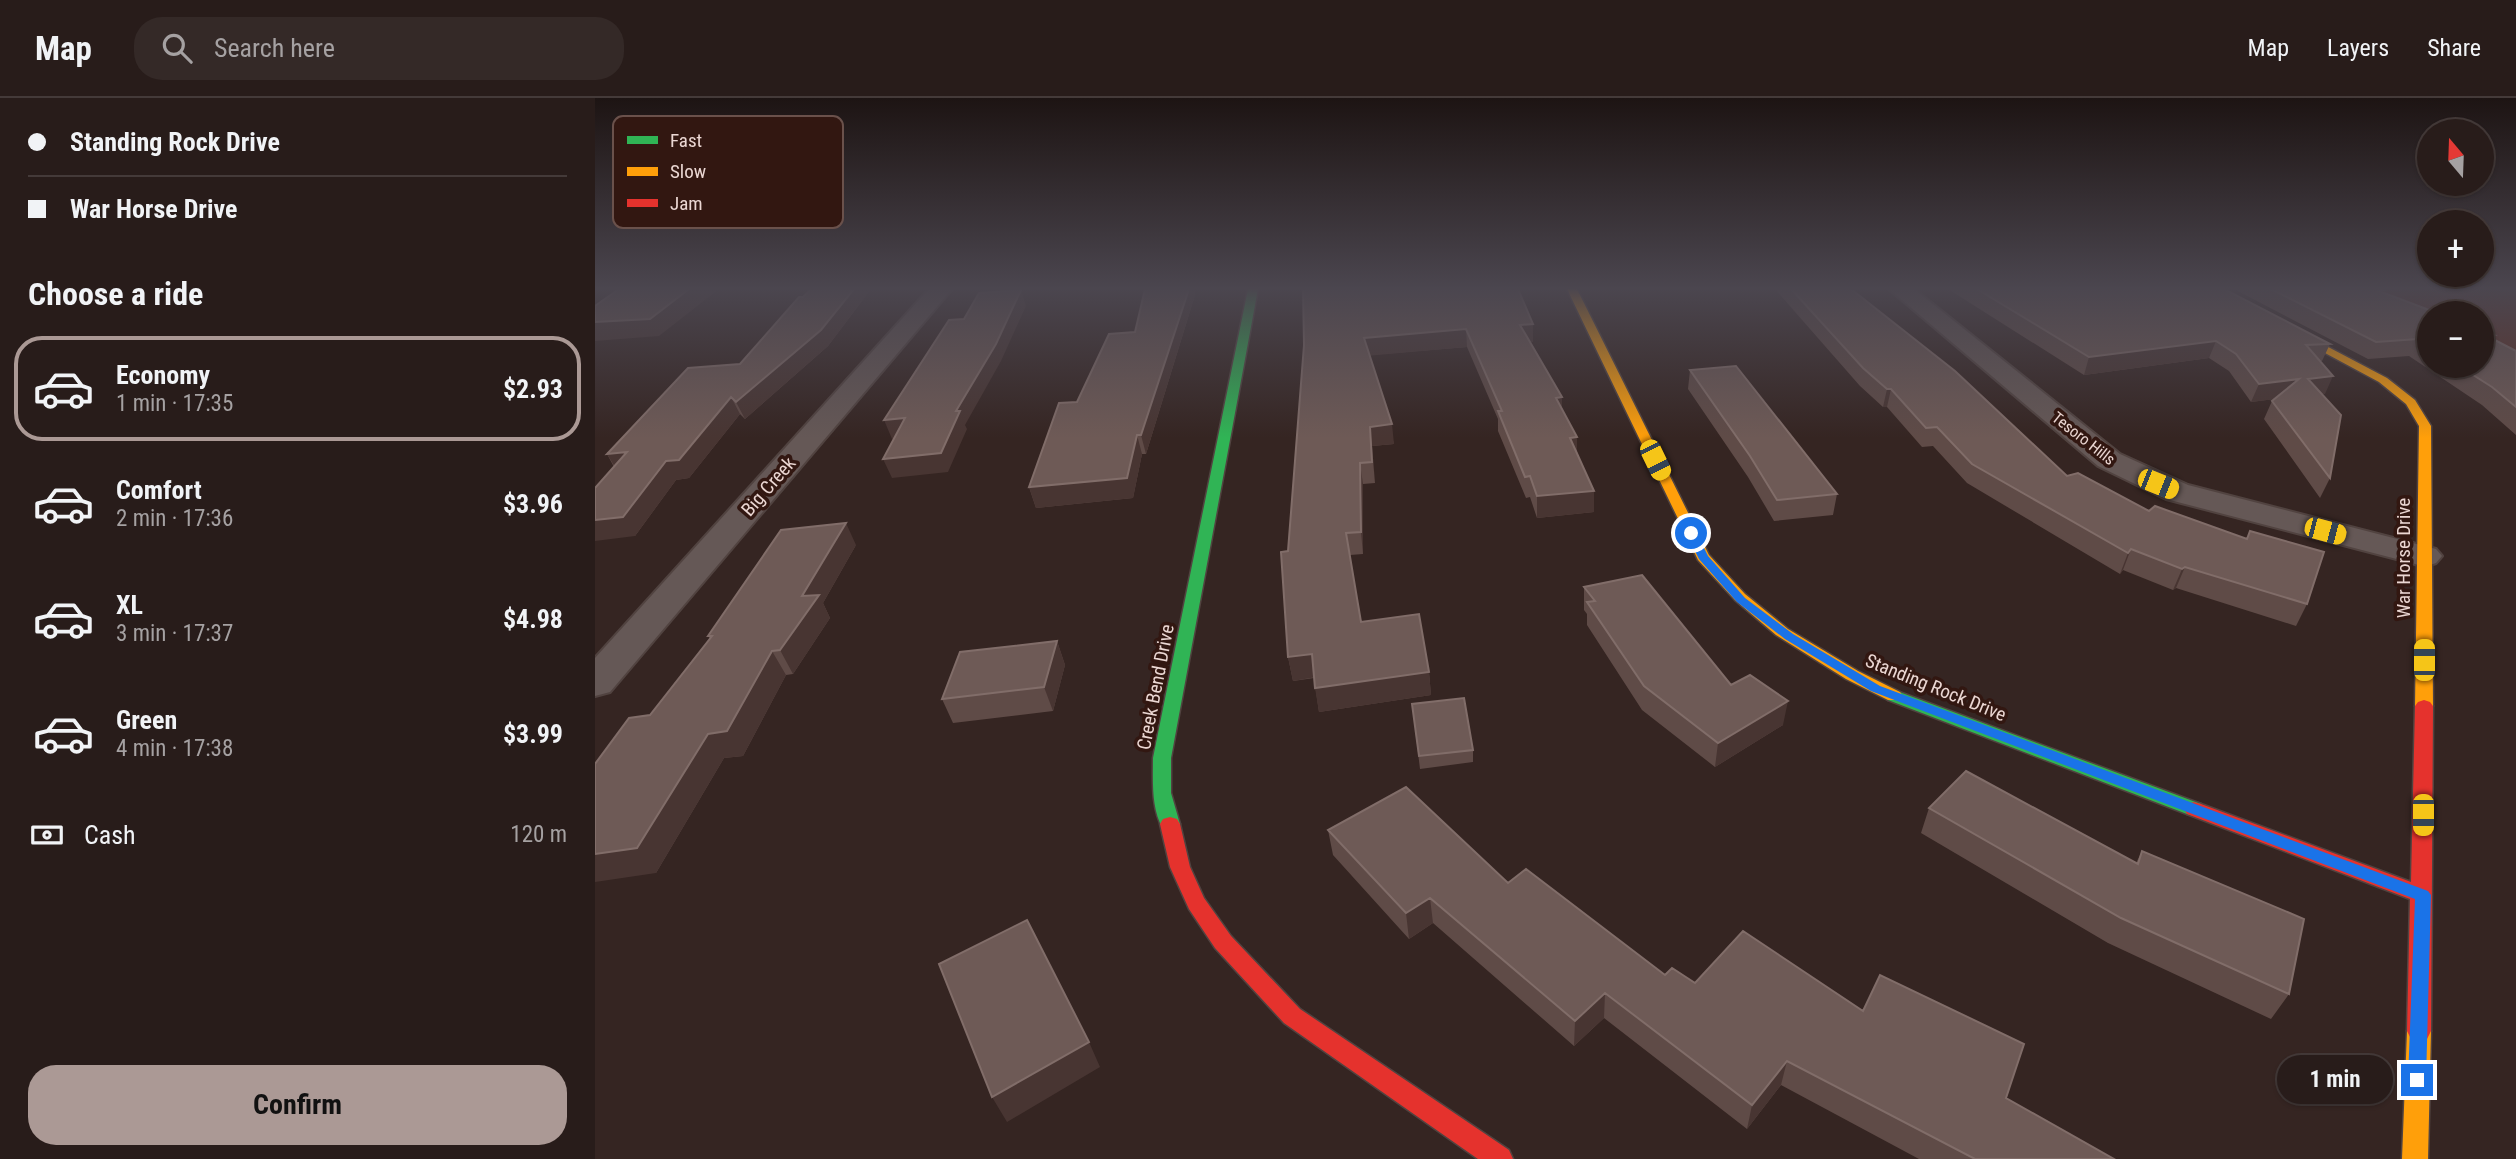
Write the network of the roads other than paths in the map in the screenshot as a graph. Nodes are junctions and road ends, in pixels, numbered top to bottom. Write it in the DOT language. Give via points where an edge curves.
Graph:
graph roads {
  1 [pos="898,339"];
  2 [pos="1243,339"];
  3 [pos="1596,339"];
  4 [pos="1961,339"];
  5 [pos="2304,339"];
  6 [pos="2424,556"];
  7 [pos="595,683"];
  8 [pos="2423,895"];
  9 [pos="1500,1159"];
  10 [pos="2415,1159"];
  1 -- 7 [label="street, Big Creek"];
  2 -- 9 [label="street, Creek Bend Drive" via="1162,758 1163,793 1180,867 1196,903 1223,942 1292,1016"];
  3 -- 8 [label="street, Standing Rock Drive" via="1703,557 1767,622 1875,689"];
  4 -- 6 [label="street, Tesoro Hills" via="2109,460 2140,477 2176,492"];
  5 -- 6 [label="street, War Horse Drive" via="2382,380 2411,402 2424,426"];
  6 -- 8 [label="street, War Horse Drive"];
  8 -- 10 [label="street, War Horse Drive"];
}
